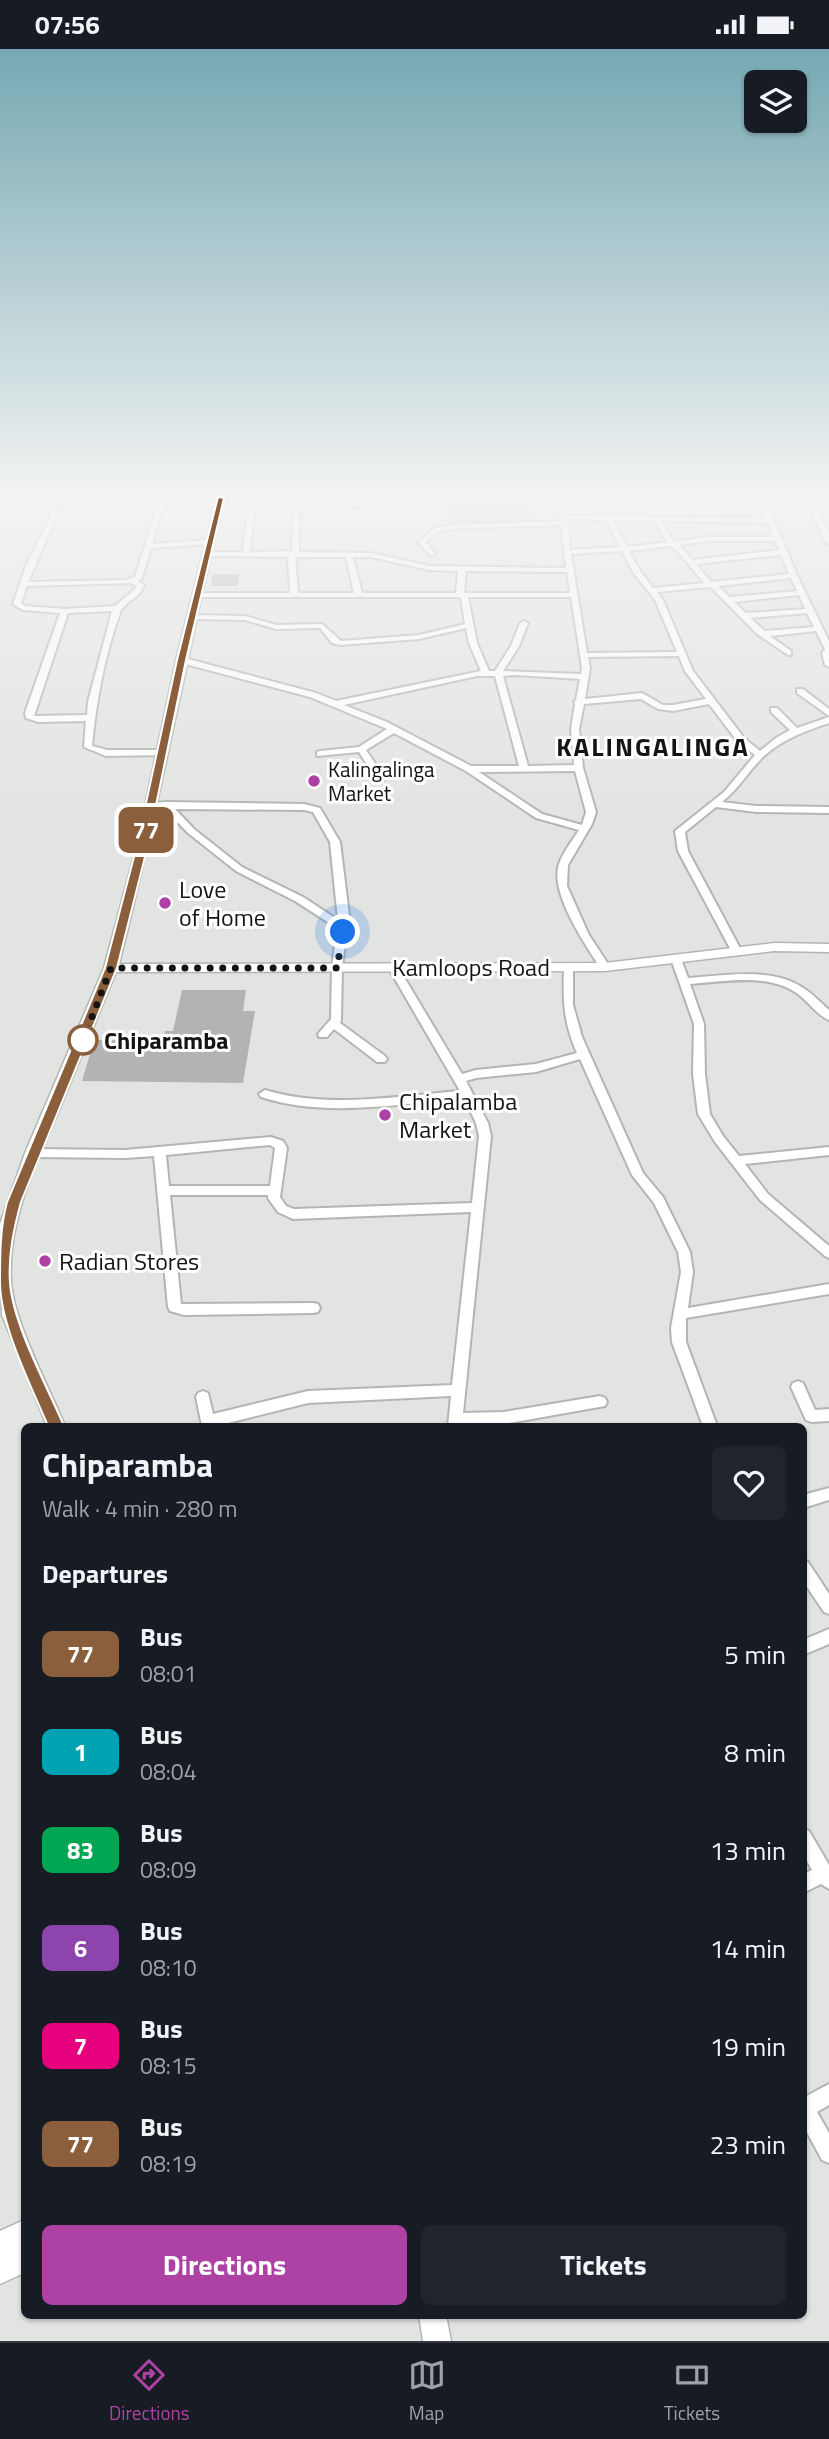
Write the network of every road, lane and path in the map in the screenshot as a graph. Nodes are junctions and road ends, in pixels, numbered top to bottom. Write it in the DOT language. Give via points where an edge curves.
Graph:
graph roads {
  1 [pos="19,605"];
  2 [pos="121,605"];
  3 [pos="195,605"];
  4 [pos="464,605"];
  5 [pos="576,605"];
  6 [pos="659,605"];
  7 [pos="732,605"];
  8 [pos="805,605"];
  9 [pos="117,608"];
  10 [pos="65,611"];
  11 [pos="808,611"];
  12 [pos="743,616"];
  13 [pos="192,617"];
  14 [pos="524,624"];
  15 [pos="469,625"];
  16 [pos="817,629"];
  17 [pos="763,634"];
  18 [pos="829,650"];
  19 [pos="788,653"];
  20 [pos="681,654"];
  21 [pos="585,655"];
  22 [pos="181,660"];
  23 [pos="829,664"];
  24 [pos="485,673"];
  25 [pos="498,673"];
  26 [pos="584,677"];
  27 [pos="800,691"];
  28 [pos="711,701"];
  29 [pos="578,702"];
  30 [pos="334,705"];
  31 [pos="774,710"];
  32 [pos="829,713"];
  33 [pos="89,718"];
  34 [pos="829,720"];
  35 [pos="394,729"];
  36 [pos="796,731"];
  37 [pos="361,749"];
  38 [pos="163,753"];
  39 [pos="320,754"];
  40 [pos="760,755"];
  41 [pos="579,768"];
  42 [pos="469,769"];
  43 [pos="524,769"];
  44 [pos="380,778"];
  45 [pos="714,804"];
  46 [pos="158,806"];
  47 [pos="317,810"];
  48 [pos="829,810"];
  49 [pos="584,829"];
  50 [pos="343,927"];
  51 [pos="829,948"];
  52 [pos="737,952"];
  53 [pos="676,959"];
  54 [pos="393,967"];
  55 [pos="569,967"];
  56 [pos="605,967"];
  57 [pos="111,968"];
  58 [pos="337,968"];
  59 [pos="686,981"];
  60 [pos="829,1016"];
  61 [pos="334,1024"];
  62 [pos="323,1034"];
  63 [pos="583,1055"];
  64 [pos="381,1059"];
  65 [pos="459,1079"];
  66 [pos="265,1094"];
  67 [pos="468,1094"];
  68 [pos="829,1151"];
  69 [pos="160,1152"];
  70 [pos="33,1153"];
  71 [pos="737,1161"];
  72 [pos="276,1190"];
  73 [pos="164,1191"];
  74 [pos="479,1207"];
  75 [pos="829,1252"];
  76 [pos="829,1289"];
  77 [pos="313,1308"];
  78 [pos="681,1314"];
  79 [pos="798,1387"];
  80 [pos="458,1390"];
  81 [pos="203,1397"];
  82 [pos="600,1402"];
  83 [pos="829,1415"];
  84 [pos="455,1422"];
  85 [pos="55,1423"];
  86 [pos="208,1423"];
  87 [pos="211,1423"];
  88 [pos="709,1423"];
  89 [pos="829,1494"];
  90 [pos="807,1501"];
  91 [pos="807,1573"];
  92 [pos="829,1607"];
  93 [pos="829,1636"];
  94 [pos="807,1646"];
  95 [pos="807,1844"];
  96 [pos="827,1876"];
  97 [pos="807,1883"];
  98 [pos="829,2094"];
  99 [pos="807,2107"];
  100 [pos="807,2114"];
  101 [pos="829,2153"];
  102 [pos="21,2234"];
  103 [pos="0,2245"];
  104 [pos="21,2260"];
  105 [pos="0,2271"];
  1 -- 10 [label="street"];
  2 -- 9 [label="street"];
  3 -- 13 [label="main road"];
  4 -- 15 [label="street"];
  5 -- 21 [label="street"];
  6 -- 20 [label="street"];
  7 -- 12 [label="street"];
  8 -- 11 [label="street"];
  9 -- 10 [label="street"];
  9 -- 33 [label="street"];
  10 -- 33 [label="street" via="29,716"];
  11 -- 12 [label="street"];
  11 -- 16 [label="street"];
  12 -- 17 [label="street"];
  13 -- 15 [label="street" via="245,618 276,627 322,626 340,643 419,637"];
  13 -- 22 [label="main road"];
  14 -- 25 [label="street"];
  15 -- 24 [label="street"];
  16 -- 17 [label="street"];
  16 -- 18 [label="street"];
  17 -- 19 [label="street"];
  18 -- 23 [label="street"];
  20 -- 21 [label="street"];
  20 -- 28 [label="street"];
  21 -- 26 [label="street"];
  22 -- 30 [label="street" via="299,691"];
  22 -- 38 [label="main road"];
  24 -- 25 [label="street"];
  24 -- 30 [label="street"];
  25 -- 26 [label="street"];
  25 -- 43 [label="street"];
  26 -- 29 [label="street"];
  27 -- 32 [label="street"];
  28 -- 29 [label="street" via="673,708 645,697"];
  28 -- 40 [label="street" via="741,740"];
  29 -- 41 [label="street"];
  30 -- 35 [label="street"];
  31 -- 36 [label="street"];
  33 -- 38 [label="street" via="88,747 94,750"];
  34 -- 36 [label="street"];
  35 -- 37 [label="street"];
  35 -- 42 [label="street"];
  36 -- 40 [label="street"];
  37 -- 39 [label="street"];
  37 -- 44 [label="street"];
  38 -- 46 [label="main road"];
  40 -- 45 [label="street"];
  41 -- 43 [label="street"];
  41 -- 49 [label="street" via="591,805"];
  42 -- 43 [label="street"];
  42 -- 49 [label="street" via="539,816"];
  45 -- 48 [label="street"];
  45 -- 52 [label="street" via="687,823 679,840"];
  46 -- 47 [label="street"];
  46 -- 50 [label="street" via="239,869"];
  46 -- 57 [label="main road"];
  47 -- 50 [label="street" via="335,842"];
  49 -- 56 [label="street" via="563,865 562,886 584,935"];
  50 -- 58 [label="street"];
  51 -- 52 [label="main road, Kamloops Road"];
  52 -- 53 [label="main road, Kamloops Road"];
  53 -- 56 [label="main road, Kamloops Road"];
  53 -- 59 [label="street"];
  54 -- 55 [label="main road, Kamloops Road"];
  54 -- 58 [label="main road, Kamloops Road"];
  54 -- 65 [label="street"];
  55 -- 56 [label="main road, Kamloops Road"];
  55 -- 63 [label="street" via="571,1021"];
  57 -- 58 [label="main road, Kamloops Road"];
  57 -- 70 [label="main road"];
  58 -- 61 [label="street"];
  59 -- 60 [label="street" via="770,979 796,987"];
  59 -- 71 [label="street" via="699,1024 704,1114"];
  61 -- 62 [label="street"];
  61 -- 64 [label="street"];
  63 -- 65 [label="street" via="536,1068"];
  63 -- 78 [label="street" via="638,1175 659,1200 684,1252 687,1272"];
  65 -- 67 [label="street"];
  66 -- 67 [label="street" via="306,1104"];
  67 -- 74 [label="street" via="485,1136"];
  68 -- 71 [label="street"];
  69 -- 70 [label="street"];
  69 -- 72 [label="street" via="271,1141 281,1148"];
  69 -- 73 [label="street"];
  70 -- 85 [label="main road" via="7,1226 3,1283 15,1331"];
  71 -- 75 [label="street" via="772,1206"];
  72 -- 73 [label="street"];
  72 -- 74 [label="street" via="277,1204 293,1214"];
  73 -- 77 [label="street" via="173,1302 178,1309"];
  74 -- 80 [label="street"];
  76 -- 78 [label="street"];
  78 -- 88 [label="street" via="679,1342"];
  79 -- 83 [label="street" via="811,1416"];
  80 -- 84 [label="street"];
  80 -- 87 [label="street" via="308,1397 249,1409"];
  81 -- 86 [label="street"];
  82 -- 84 [label="street" via="517,1417"];
  89 -- 90 [label="street"];
  91 -- 92 [label="street"];
  93 -- 94 [label="street"];
  95 -- 96 [label="street"];
  96 -- 97 [label="street"];
  98 -- 99 [label="street"];
  100 -- 101 [label="street"];
  102 -- 103 [label="main road"];
  104 -- 105 [label="main road"];
}
